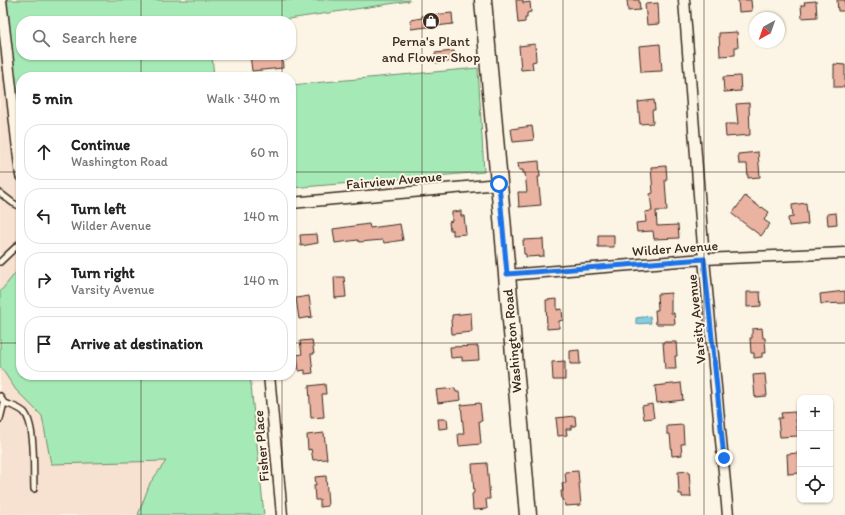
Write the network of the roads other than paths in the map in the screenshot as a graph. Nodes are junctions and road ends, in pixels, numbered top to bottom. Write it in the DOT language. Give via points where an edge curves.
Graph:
graph roads {
  1 [pos="1,0"];
  2 [pos="483,0"];
  3 [pos="684,0"];
  4 [pos="16,132"];
  5 [pos="499,184"];
  6 [pos="0,193"];
  7 [pos="296,203"];
  8 [pos="16,205"];
  9 [pos="16,247"];
  10 [pos="845,253"];
  11 [pos="704,259"];
  12 [pos="0,262"];
  13 [pos="507,274"];
  14 [pos="269,380"];
  15 [pos="0,396"];
  16 [pos="4,403"];
  17 [pos="0,419"];
  18 [pos="34,489"];
  19 [pos="282,515"];
  20 [pos="528,515"];
  21 [pos="728,515"];
  1 -- 4 [label="street"];
  2 -- 5 [label="main road, Washington Road"];
  3 -- 11 [label="street, Varsity Avenue"];
  5 -- 7 [label="street, Fairview Avenue"];
  5 -- 13 [label="main road, Washington Road"];
  6 -- 8 [label="lane"];
  9 -- 12 [label="lane"];
  10 -- 11 [label="street, Wilder Avenue"];
  11 -- 13 [label="street, Wilder Avenue"];
  11 -- 21 [label="street, Varsity Avenue"];
  13 -- 20 [label="main road, Washington Road"];
  14 -- 19 [label="street, Fisher Place"];
  15 -- 16 [label="lane"];
  16 -- 17 [label="lane"];
  16 -- 18 [label="lane" via="24,412 29,421 32,431"];
}
